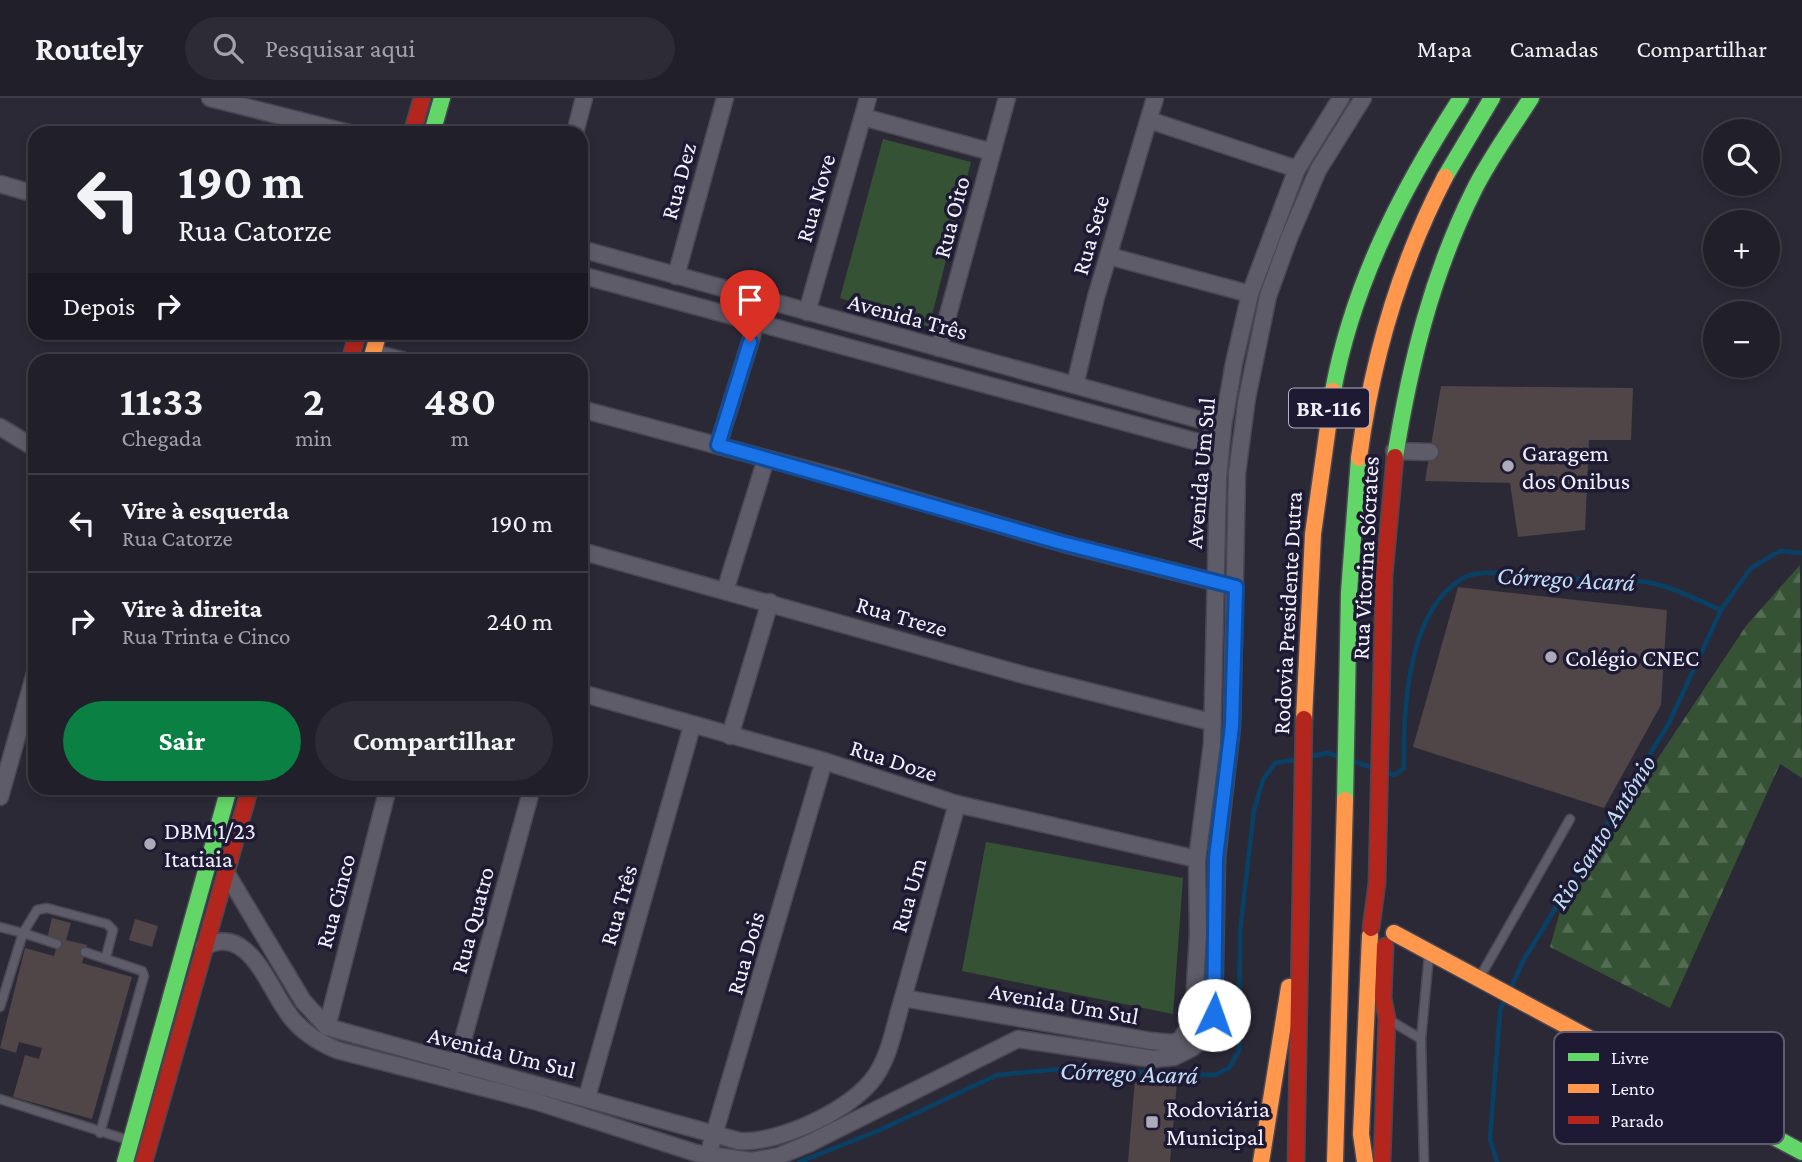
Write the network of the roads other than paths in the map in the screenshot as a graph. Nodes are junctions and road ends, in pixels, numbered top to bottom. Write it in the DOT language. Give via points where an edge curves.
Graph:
graph roads {
  1 [pos="210,98"];
  2 [pos="422,98"];
  3 [pos="442,98"];
  4 [pos="584,98"];
  5 [pos="725,98"];
  6 [pos="868,98"];
  7 [pos="1007,98"];
  8 [pos="1155,98"];
  9 [pos="1363,98"];
  10 [pos="1461,98"];
  11 [pos="1492,98"];
  12 [pos="1531,98"];
  13 [pos="1338,103"];
  14 [pos="863,117"];
  15 [pos="1348,119"];
  16 [pos="1149,120"];
  17 [pos="321,126"];
  18 [pos="414,126"];
  19 [pos="434,126"];
  20 [pos="577,126"];
  21 [pos="992,152"];
  22 [pos="1297,169"];
  23 [pos="0,184"];
  24 [pos="28,192"];
  25 [pos="1273,231"];
  26 [pos="1289,238"];
  27 [pos="588,252"];
  28 [pos="599,254"];
  29 [pos="1109,256"];
  30 [pos="588,275"];
  31 [pos="676,276"];
  32 [pos="588,277"];
  33 [pos="722,288"];
  34 [pos="1250,294"];
  35 [pos="716,312"];
  36 [pos="807,312"];
  37 [pos="756,323"];
  38 [pos="888,334"];
  39 [pos="939,348"];
  40 [pos="886,358"];
  41 [pos="1234,363"];
  42 [pos="997,364"];
  43 [pos="1253,371"];
  44 [pos="991,386"];
  45 [pos="1075,386"];
  46 [pos="1129,400"];
  47 [pos="588,411"];
  48 [pos="1126,423"];
  49 [pos="1223,426"];
  50 [pos="0,427"];
  51 [pos="28,444"];
  52 [pos="718,445"];
  53 [pos="1220,448"];
  54 [pos="1394,452"];
  55 [pos="1430,452"];
  56 [pos="766,459"];
  57 [pos="1217,517"];
  58 [pos="1236,521"];
  59 [pos="588,553"];
  60 [pos="1213,583"];
  61 [pos="1236,587"];
  62 [pos="725,591"];
  63 [pos="770,603"];
  64 [pos="1213,637"];
  65 [pos="1232,637"];
  66 [pos="588,694"];
  67 [pos="28,698"];
  68 [pos="1211,722"];
  69 [pos="692,726"];
  70 [pos="730,736"];
  71 [pos="824,761"];
  72 [pos="227,795"];
  73 [pos="247,795"];
  74 [pos="386,795"];
  75 [pos="530,795"];
  76 [pos="0,797"];
  77 [pos="957,804"];
  78 [pos="1570,819"];
  79 [pos="1197,859"];
  80 [pos="206,870"];
  81 [pos="227,874"];
  82 [pos="1377,883"];
  83 [pos="1301,898"];
  84 [pos="0,927"];
  85 [pos="1371,932"];
  86 [pos="23,933"];
  87 [pos="1393,936"];
  88 [pos="57,944"];
  89 [pos="204,947"];
  90 [pos="85,952"];
  91 [pos="1430,952"];
  92 [pos="106,957"];
  93 [pos="175,977"];
  94 [pos="1480,977"];
  95 [pos="193,982"];
  96 [pos="903,998"];
  97 [pos="303,1001"];
  98 [pos="0,1007"];
  99 [pos="288,1014"];
  100 [pos="1387,1018"];
  101 [pos="1019,1020"];
  102 [pos="327,1027"];
  103 [pos="1580,1032"];
  104 [pos="1018,1039"];
  105 [pos="1421,1039"];
  106 [pos="398,1048"];
  107 [pos="394,1065"];
  108 [pos="456,1065"];
  109 [pos="479,1078"];
  110 [pos="587,1097"];
  111 [pos="0,1099"];
  112 [pos="665,1120"];
  113 [pos="802,1125"];
  114 [pos="100,1133"];
  115 [pos="713,1135"];
  116 [pos="131,1141"];
  117 [pos="658,1141"];
  118 [pos="1784,1142"];
  119 [pos="810,1143"];
  120 [pos="1802,1152"];
  121 [pos="699,1157"];
  122 [pos="125,1162"];
  123 [pos="144,1162"];
  124 [pos="1261,1162"];
  125 [pos="1296,1162"];
  126 [pos="1335,1162"];
  127 [pos="1365,1162"];
  128 [pos="1382,1162"];
  129 [pos="1424,1162"];
  1 -- 17 [label="street"];
  2 -- 18 [label="main road"];
  3 -- 19 [label="main road"];
  4 -- 20 [label="street"];
  5 -- 31 [label="street, Rua Dez"];
  6 -- 14 [label="street, Rua Nove"];
  7 -- 21 [label="street, Rua Oito"];
  8 -- 16 [label="street, Rua Sete"];
  9 -- 15 [label="street, Avenida Um Sul"];
  10 -- 83 [label="main road, Rodovia Presidente Dutra / BR-116" via="1384,230 1344,344 1316,475"];
  11 -- 126 [label="main road, BR-116" via="1425,214 1398,282 1378,347 1363,425 1353,502"];
  12 -- 54 [label="main road, Rua Vitorina Sócrates" via="1497,150 1447,250 1407,372"];
  13 -- 15 [label="street"];
  13 -- 22 [label="street, Avenida Um Sul"];
  14 -- 21 [label="street"];
  14 -- 36 [label="street, Rua Nove"];
  15 -- 26 [label="street, Avenida Um Sul" via="1318,170"];
  16 -- 22 [label="street"];
  16 -- 29 [label="street, Rua Sete"];
  21 -- 39 [label="street, Rua Oito"];
  22 -- 25 [label="street, Avenida Um Sul"];
  23 -- 24 [label="street"];
  25 -- 26 [label="street"];
  25 -- 34 [label="street, Avenida Um Sul"];
  26 -- 43 [label="street, Avenida Um Sul" via="1268,296"];
  27 -- 28 [label="street, Avenida Três"];
  28 -- 30 [label="street"];
  28 -- 31 [label="street, Avenida Três"];
  29 -- 34 [label="street"];
  29 -- 45 [label="street, Rua Sete"];
  31 -- 33 [label="street, Avenida Três"];
  32 -- 35 [label="street, Avenida Três"];
  33 -- 35 [label="street"];
  33 -- 36 [label="street, Avenida Três"];
  34 -- 41 [label="street, Avenida Um Sul"];
  35 -- 37 [label="street, Avenida Três"];
  36 -- 38 [label="street, Avenida Três"];
  37 -- 40 [label="street, Avenida Três"];
  37 -- 52 [label="street"];
  38 -- 39 [label="street, Avenida Três"];
  38 -- 40 [label="street"];
  39 -- 42 [label="street, Avenida Três"];
  40 -- 44 [label="street, Avenida Três"];
  41 -- 43 [label="street"];
  41 -- 49 [label="street, Avenida Um Sul"];
  42 -- 44 [label="street"];
  42 -- 45 [label="street, Avenida Três"];
  43 -- 58 [label="street, Avenida Um Sul" via="1237,473"];
  44 -- 48 [label="street, Avenida Três"];
  45 -- 46 [label="street, Avenida Três"];
  46 -- 48 [label="street"];
  46 -- 49 [label="street, Avenida Três"];
  47 -- 52 [label="street"];
  48 -- 53 [label="street, Avenida Três"];
  49 -- 53 [label="street, Avenida Um Sul"];
  50 -- 51 [label="street"];
  52 -- 56 [label="street"];
  53 -- 57 [label="street, Avenida Um Sul"];
  54 -- 55 [label="street"];
  54 -- 82 [label="main road, Rua Vitorina Sócrates" via="1387,520"];
  56 -- 60 [label="street"];
  56 -- 62 [label="street"];
  57 -- 58 [label="street"];
  57 -- 60 [label="street, Avenida Um Sul"];
  58 -- 61 [label="street, Avenida Um Sul"];
  59 -- 62 [label="street, Rua Treze"];
  60 -- 61 [label="street"];
  60 -- 64 [label="street, Avenida Um Sul"];
  61 -- 65 [label="street, Avenida Um Sul"];
  62 -- 63 [label="street, Rua Treze"];
  63 -- 68 [label="street, Rua Treze"];
  63 -- 70 [label="street"];
  64 -- 65 [label="street"];
  64 -- 68 [label="street, Avenida Um Sul"];
  65 -- 104 [label="street, Avenida Um Sul" via="1232,726 1216,858 1216,996 1208,1030 1192,1048 1163,1059"];
  66 -- 69 [label="street, Rua Doze"];
  67 -- 76 [label="street"];
  68 -- 79 [label="street, Avenida Um Sul"];
  69 -- 70 [label="street, Rua Doze"];
  69 -- 110 [label="street, Rua Três"];
  70 -- 71 [label="street, Rua Doze"];
  71 -- 77 [label="street, Rua Doze"];
  71 -- 115 [label="street, Rua Dois"];
  72 -- 80 [label="main road"];
  73 -- 81 [label="main road"];
  74 -- 102 [label="street, Rua Cinco"];
  75 -- 108 [label="street, Rua Quatro"];
  77 -- 79 [label="street, Rua Doze"];
  77 -- 96 [label="street, Rua Um"];
  78 -- 94 [label="lane"];
  79 -- 101 [label="street, Avenida Um Sul" via="1193,1021 1180,1040 1163,1043"];
  80 -- 81 [label="main road"];
  80 -- 93 [label="main road"];
  81 -- 89 [label="main road"];
  81 -- 97 [label="street"];
  82 -- 85 [label="main road"];
  82 -- 87 [label="main road"];
  83 -- 124 [label="main road"];
  83 -- 125 [label="main road, Rodovia Presidente Dutra / BR-116"];
  84 -- 86 [label="lane"];
  85 -- 87 [label="main road" via="1376,945"];
  85 -- 127 [label="main road" via="1362,1134"];
  86 -- 88 [label="lane"];
  86 -- 92 [label="lane" via="37,910 47,908 107,924 113,930"];
  86 -- 98 [label="lane"];
  87 -- 91 [label="main road"];
  87 -- 100 [label="main road" via="1383,998"];
  89 -- 95 [label="main road"];
  89 -- 99 [label="street, Avenida Um Sul" via="226,941 240,945"];
  90 -- 92 [label="lane"];
  91 -- 94 [label="main road"];
  91 -- 105 [label="lane"];
  92 -- 114 [label="lane" via="132,965 144,976"];
  93 -- 95 [label="main road"];
  93 -- 116 [label="main road"];
  94 -- 103 [label="main road"];
  95 -- 123 [label="main road"];
  96 -- 101 [label="street, Avenida Um Sul"];
  96 -- 113 [label="street, Avenida Um Sul" via="882,1064 870,1083 845,1105"];
  97 -- 99 [label="street"];
  97 -- 102 [label="street"];
  99 -- 107 [label="street, Avenida Um Sul" via="325,1045"];
  100 -- 105 [label="lane"];
  100 -- 128 [label="main road"];
  101 -- 104 [label="street"];
  102 -- 106 [label="street, Avenida Um Sul"];
  104 -- 119 [label="street, Avenida Um Sul"];
  105 -- 129 [label="lane"];
  106 -- 107 [label="street"];
  106 -- 108 [label="street, Avenida Um Sul"];
  107 -- 109 [label="street, Avenida Um Sul"];
  108 -- 109 [label="street, Avenida Um Sul"];
  109 -- 110 [label="street, Avenida Um Sul"];
  109 -- 117 [label="street, Avenida Um Sul"];
  110 -- 112 [label="street, Avenida Um Sul"];
  111 -- 114 [label="lane"];
  112 -- 115 [label="street, Avenida Um Sul"];
  112 -- 117 [label="street"];
  113 -- 115 [label="street, Avenida Um Sul" via="757,1142"];
  113 -- 119 [label="street"];
  114 -- 116 [label="lane"];
  115 -- 121 [label="street, Rua Dois"];
  116 -- 122 [label="main road"];
  117 -- 121 [label="street, Avenida Um Sul"];
  118 -- 120 [label="main road"];
  119 -- 121 [label="street, Avenida Um Sul" via="765,1159"];
}
